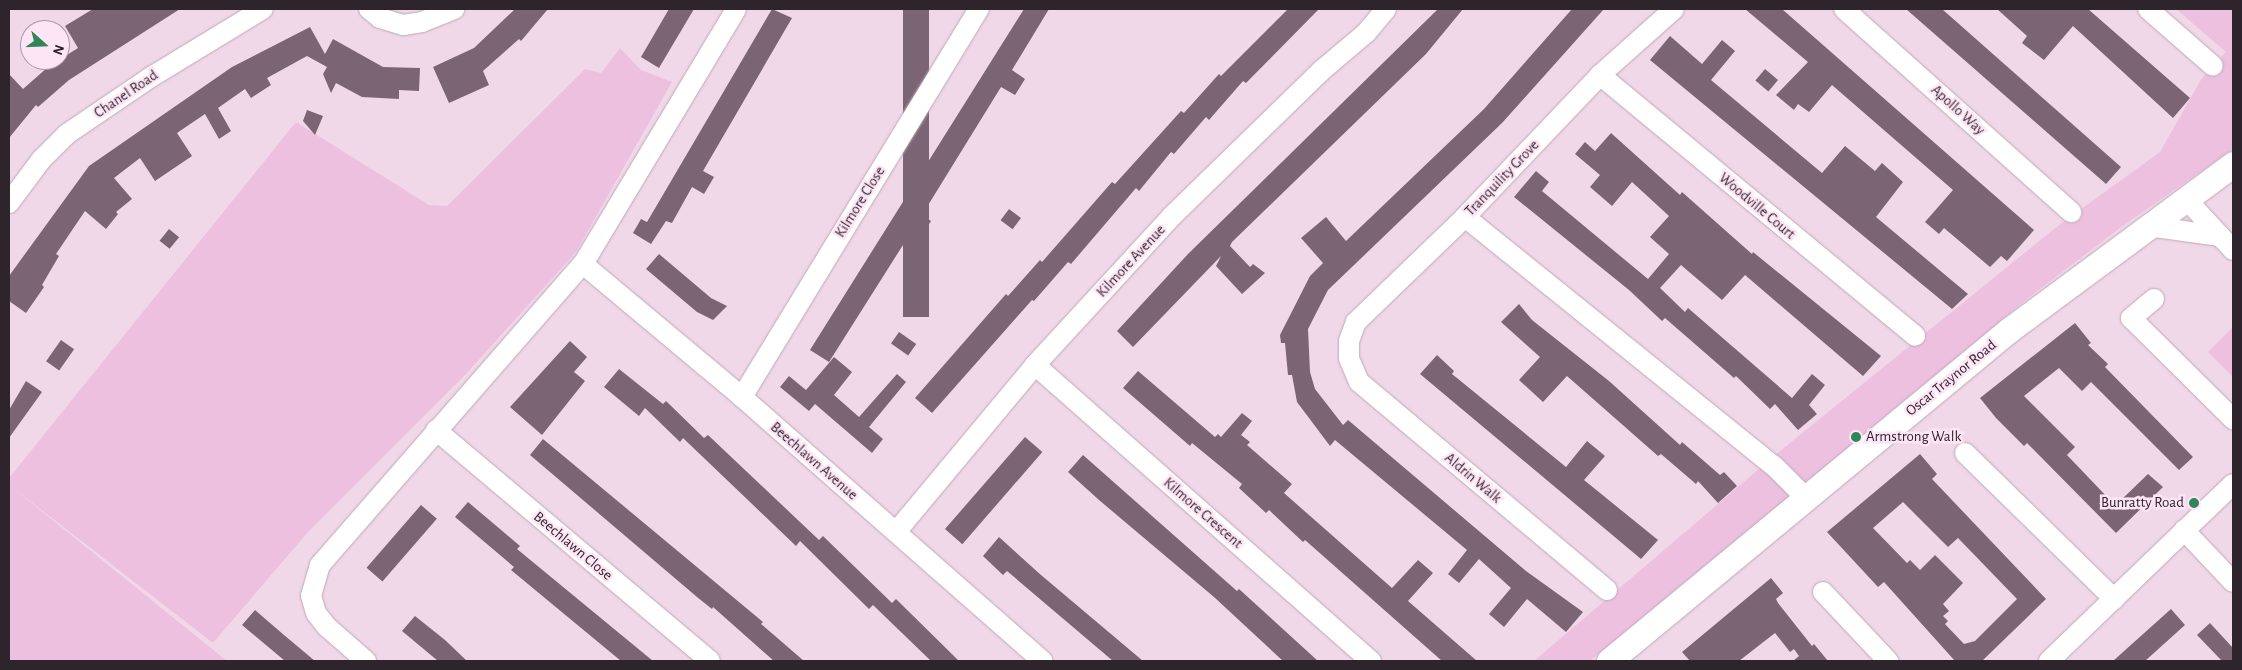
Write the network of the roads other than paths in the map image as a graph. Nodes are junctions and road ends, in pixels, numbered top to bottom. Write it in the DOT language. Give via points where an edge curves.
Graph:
graph roads {
  1 [pos="263,9"];
  2 [pos="369,9"];
  3 [pos="454,9"];
  4 [pos="736,9"];
  5 [pos="979,9"];
  6 [pos="1386,9"];
  7 [pos="1674,9"];
  8 [pos="1844,9"];
  9 [pos="2148,9"];
  10 [pos="2213,66"];
  11 [pos="1600,75"];
  12 [pos="2233,164"];
  13 [pos="2187,200"];
  14 [pos="9,203"];
  15 [pos="2072,212"];
  16 [pos="1465,217"];
  17 [pos="2148,226"];
  18 [pos="2227,243"];
  19 [pos="583,264"];
  20 [pos="2154,298"];
  21 [pos="1915,336"];
  22 [pos="1349,358"];
  23 [pos="1035,365"];
  24 [pos="742,397"];
  25 [pos="2233,419"];
  26 [pos="436,430"];
  27 [pos="1965,453"];
  28 [pos="2233,484"];
  29 [pos="1805,497"];
  30 [pos="2184,530"];
  31 [pos="896,532"];
  32 [pos="2233,582"];
  33 [pos="1607,590"];
  34 [pos="1823,592"];
  35 [pos="2114,599"];
  36 [pos="366,661"];
  37 [pos="710,661"];
  38 [pos="1043,661"];
  39 [pos="1371,661"];
  40 [pos="1608,661"];
  41 [pos="1888,661"];
  42 [pos="2049,661"];
  1 -- 14 [label="street, Chanel Road" via="151,77 67,134 41,160"];
  2 -- 3 [label="street" via="380,18 403,25 422,22"];
  4 -- 19 [label="street"];
  5 -- 24 [label="street, Kilmore Close"];
  6 -- 23 [label="street, Kilmore Avenue" via="1366,32 1321,71 1172,216"];
  7 -- 11 [label="street, Tranquility Grove"];
  8 -- 15 [label="street, Apollo Way"];
  9 -- 10 [label="street"];
  11 -- 16 [label="street, Tranquility Grove"];
  11 -- 21 [label="street, Woodville Court"];
  12 -- 13 [label="main road, Oscar Traynor Road"];
  13 -- 17 [label="main road, Oscar Traynor Road"];
  13 -- 18 [label="street"];
  16 -- 22 [label="street, Tranquility Grove" via="1356,322 1348,341"];
  16 -- 29 [label="street" via="1774,466"];
  17 -- 18 [label="street"];
  17 -- 29 [label="main road, Oscar Traynor Road" via="2009,330"];
  19 -- 24 [label="street, Beechlawn Avenue"];
  19 -- 26 [label="street"];
  20 -- 25 [label="street" via="2131,318"];
  22 -- 33 [label="street, Aldrin Walk" via="1359,382"];
  23 -- 31 [label="street, Kilmore Avenue"];
  23 -- 39 [label="street, Kilmore Crescent"];
  24 -- 31 [label="street, Beechlawn Avenue"];
  26 -- 36 [label="street" via="320,564 314,580 311,596 316,613"];
  26 -- 37 [label="street, Beechlawn Close"];
  27 -- 35 [label="street"];
  28 -- 30 [label="street"];
  29 -- 40 [label="main road, Oscar Traynor Road"];
  30 -- 32 [label="street"];
  30 -- 35 [label="street"];
  31 -- 38 [label="street, Beechlawn Avenue"];
  34 -- 41 [label="street"];
  35 -- 42 [label="street"];
}
